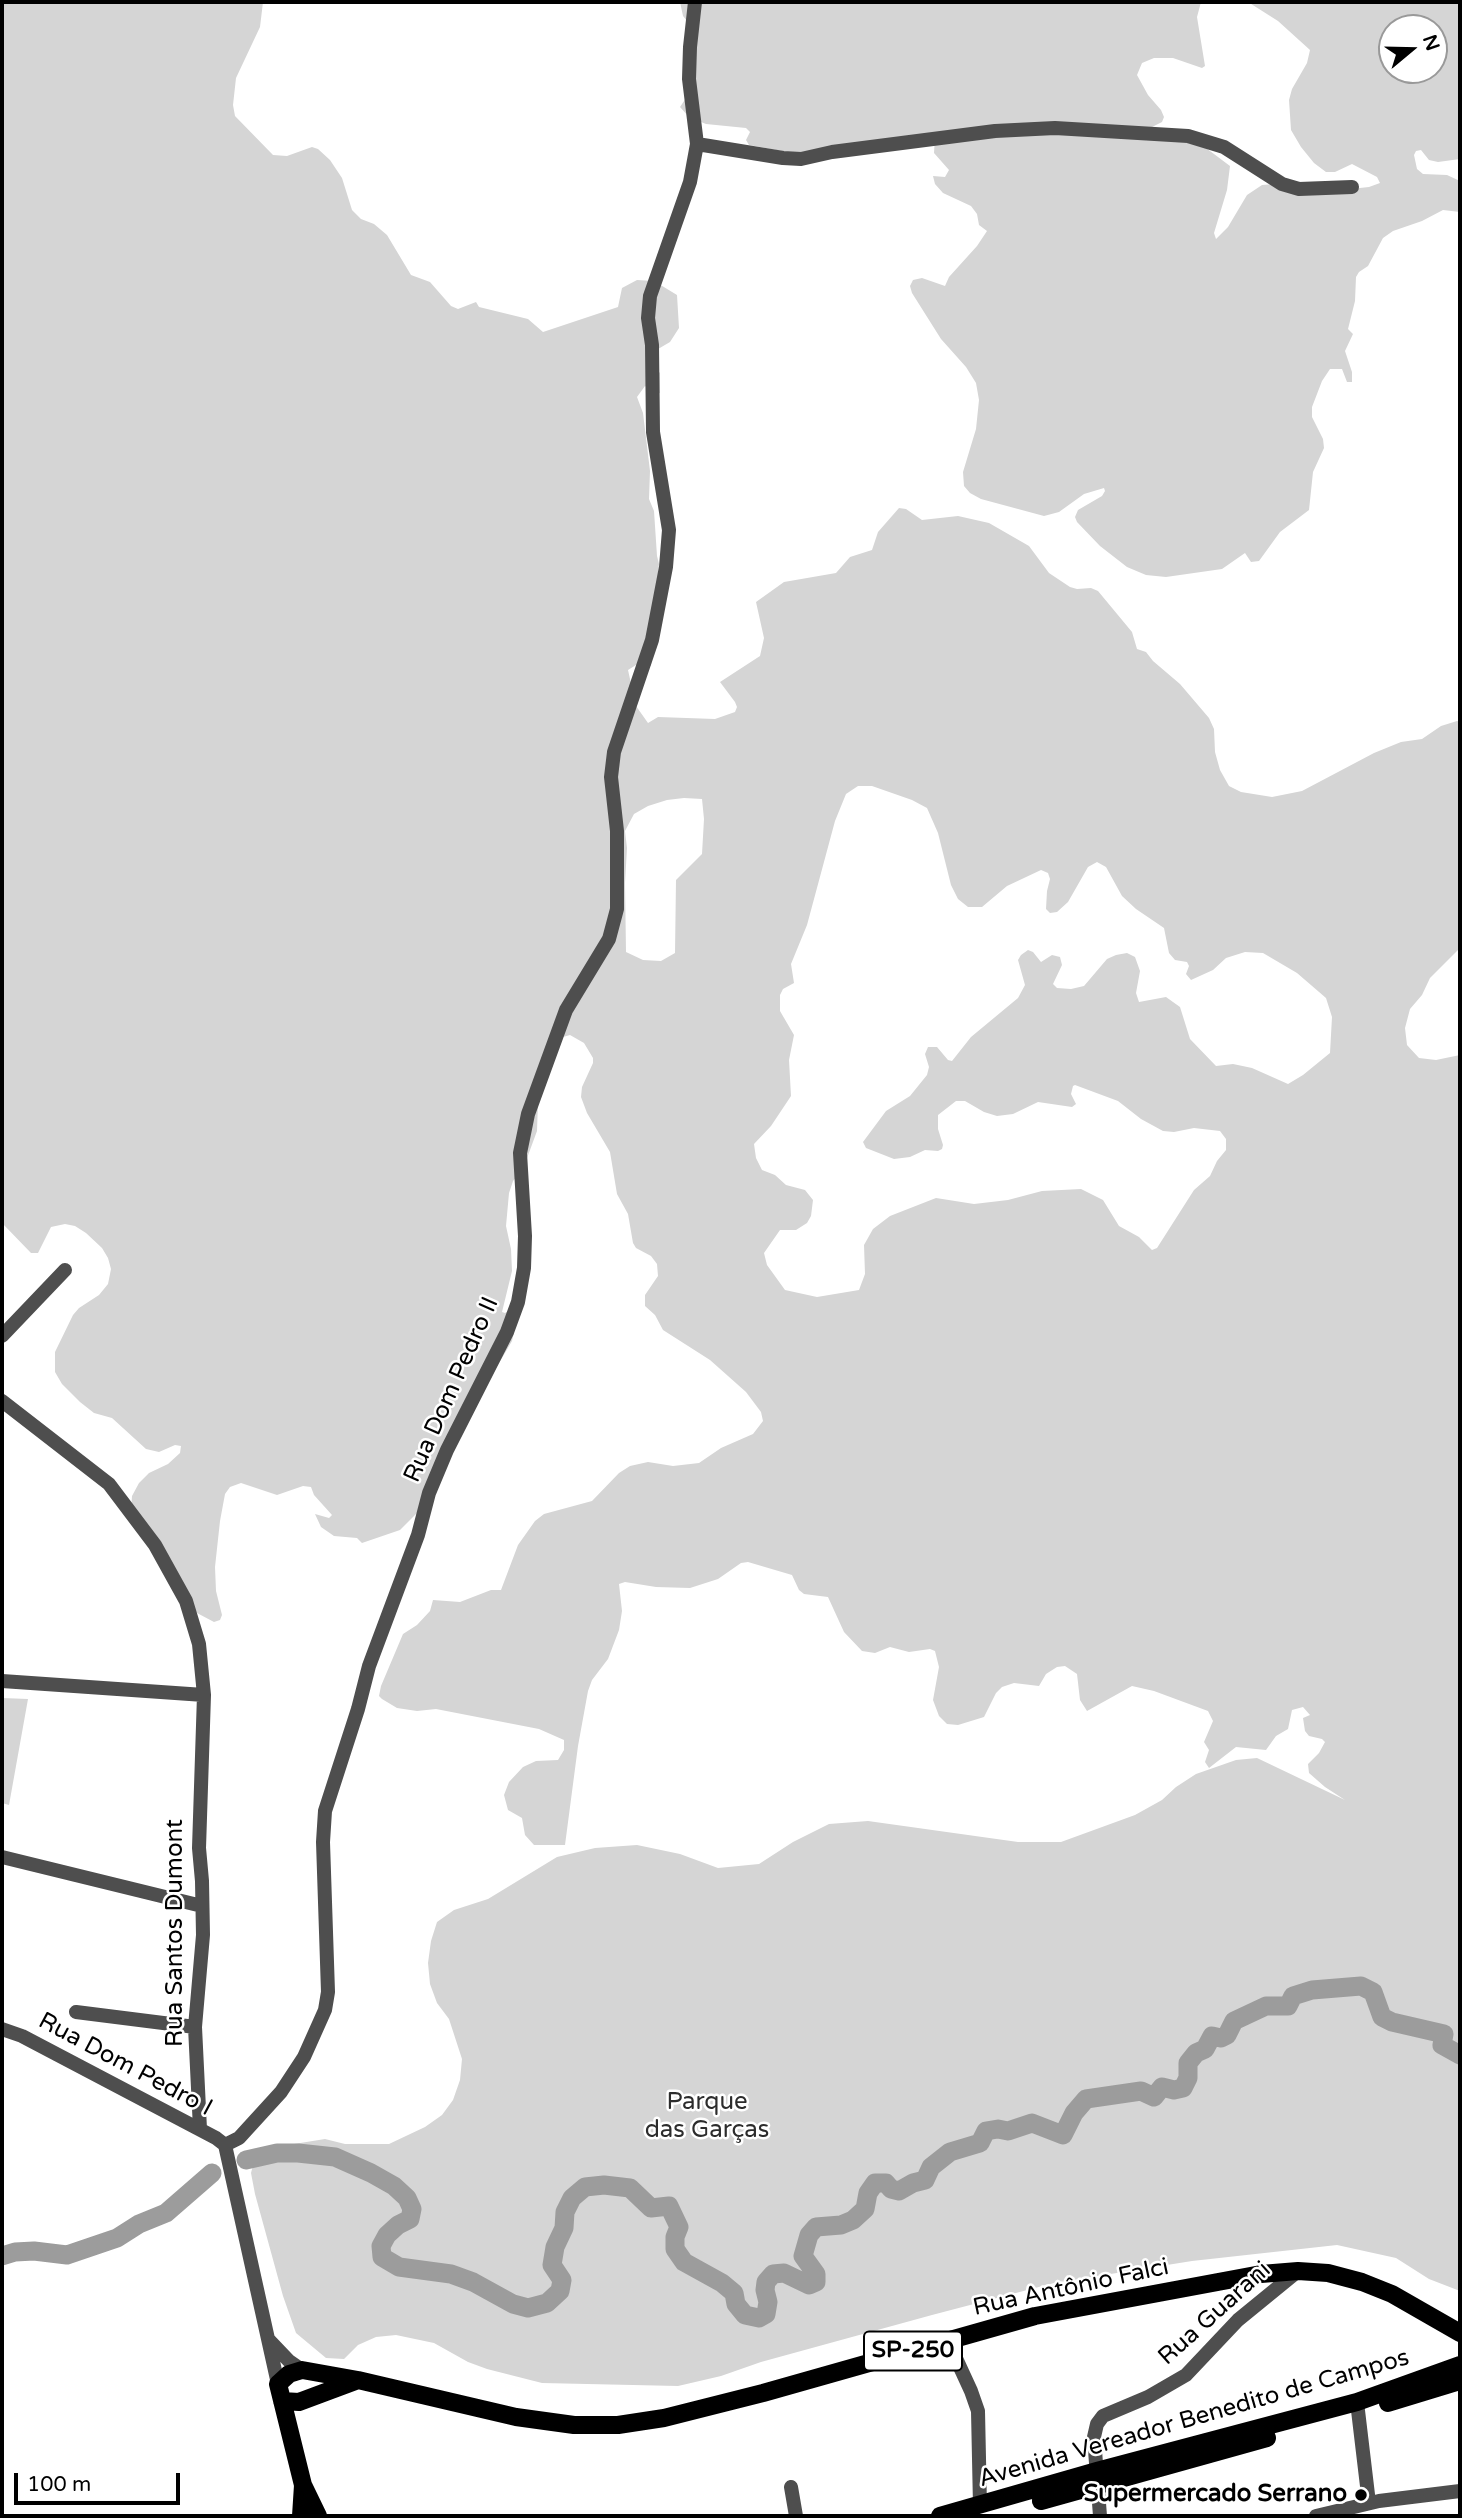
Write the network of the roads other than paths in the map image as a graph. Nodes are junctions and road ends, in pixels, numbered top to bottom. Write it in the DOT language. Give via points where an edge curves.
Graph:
graph roads {
  1 [pos="695,2"];
  2 [pos="697,144"];
  3 [pos="1352,187"];
  4 [pos="65,1270"];
  5 [pos="2,1336"];
  6 [pos="2,1401"];
  7 [pos="2,1681"];
  8 [pos="204,1695"];
  9 [pos="2,1857"];
  10 [pos="202,1906"];
  11 [pos="76,2012"];
  12 [pos="195,2027"];
  13 [pos="2,2029"];
  14 [pos="200,2129"];
  15 [pos="225,2145"];
  16 [pos="1298,2271"];
  17 [pos="1458,2331"];
  18 [pos="266,2336"];
  19 [pos="948,2341"];
  20 [pos="1460,2364"];
  21 [pos="302,2370"];
  22 [pos="358,2380"];
  23 [pos="280,2393"];
  24 [pos="310,2397"];
  25 [pos="1358,2407"];
  26 [pos="290,2432"];
  27 [pos="1098,2478"];
  28 [pos="303,2485"];
  29 [pos="791,2487"];
  30 [pos="1460,2491"];
  31 [pos="1369,2503"];
  32 [pos="983,2511"];
  33 [pos="301,2516"];
  34 [pos="318,2516"];
  35 [pos="796,2516"];
  36 [pos="940,2516"];
  37 [pos="1100,2516"];
  38 [pos="1316,2516"];
  1 -- 2 [label="street, Rua Dom Pedro II" via="689,79"];
  2 -- 3 [label="street" via="802,159 995,131 1055,128 1188,136 1224,147 1282,184 1299,189"];
  2 -- 15 [label="street, Rua Dom Pedro II" via="690,183 650,296 653,432 668,530 652,640 614,752 617,909 609,939 566,1010 528,1114 520,1153 525,1236 518,1302 429,1493 325,1811 325,2010 304,2057 281,2092 239,2138"];
  4 -- 5 [label="street"];
  6 -- 8 [label="street, Rua Santos Dumont" via="109,1485 155,1545 186,1601 199,1644"];
  7 -- 8 [label="street"];
  8 -- 10 [label="street, Rua Santos Dumont" via="199,1783"];
  9 -- 10 [label="street"];
  10 -- 12 [label="street, Rua Santos Dumont"];
  11 -- 12 [label="street"];
  12 -- 14 [label="street, Rua Santos Dumont"];
  13 -- 14 [label="street, Rua Dom Pedro I"];
  14 -- 15 [label="street, Rua Dom Pedro I"];
  15 -- 18 [label="street"];
  16 -- 17 [label="main road, Rua Antônio Falci / SP-250" via="1362,2281"];
  16 -- 19 [label="main road, Rua Antônio Falci / SP-250" via="1035,2316"];
  16 -- 27 [label="street, Rua Guarani" via="1238,2320 1186,2375 1103,2416 1094,2437"];
  17 -- 20 [label="main road"];
  18 -- 21 [label="street"];
  18 -- 23 [label="street"];
  19 -- 22 [label="main road, Rua Antônio Falci / SP-250" via="751,2396 618,2426 516,2417"];
  19 -- 32 [label="street" via="978,2411"];
  20 -- 25 [label="main road, Avenida Vereador Benedito de Campos"];
  21 -- 22 [label="main road, Rua Antônio Falci / SP-250"];
  21 -- 23 [label="main road" via="289,2374"];
  21 -- 24 [label="main road" via="309,2378"];
  22 -- 24 [label="main road"];
  23 -- 24 [label="main road" via="299,2402"];
  23 -- 26 [label="main road"];
  24 -- 26 [label="main road"];
  25 -- 27 [label="main road, Avenida Vereador Benedito de Campos"];
  25 -- 31 [label="street"];
  26 -- 28 [label="main road"];
  27 -- 32 [label="main road, Avenida Vereador Benedito de Campos"];
  27 -- 37 [label="street, Rua Guarani"];
  28 -- 33 [label="main road"];
  28 -- 34 [label="main road"];
  29 -- 35 [label="street"];
  30 -- 31 [label="street"];
  31 -- 38 [label="street"];
  32 -- 36 [label="main road, Avenida Vereador Benedito de Campos"];
}
